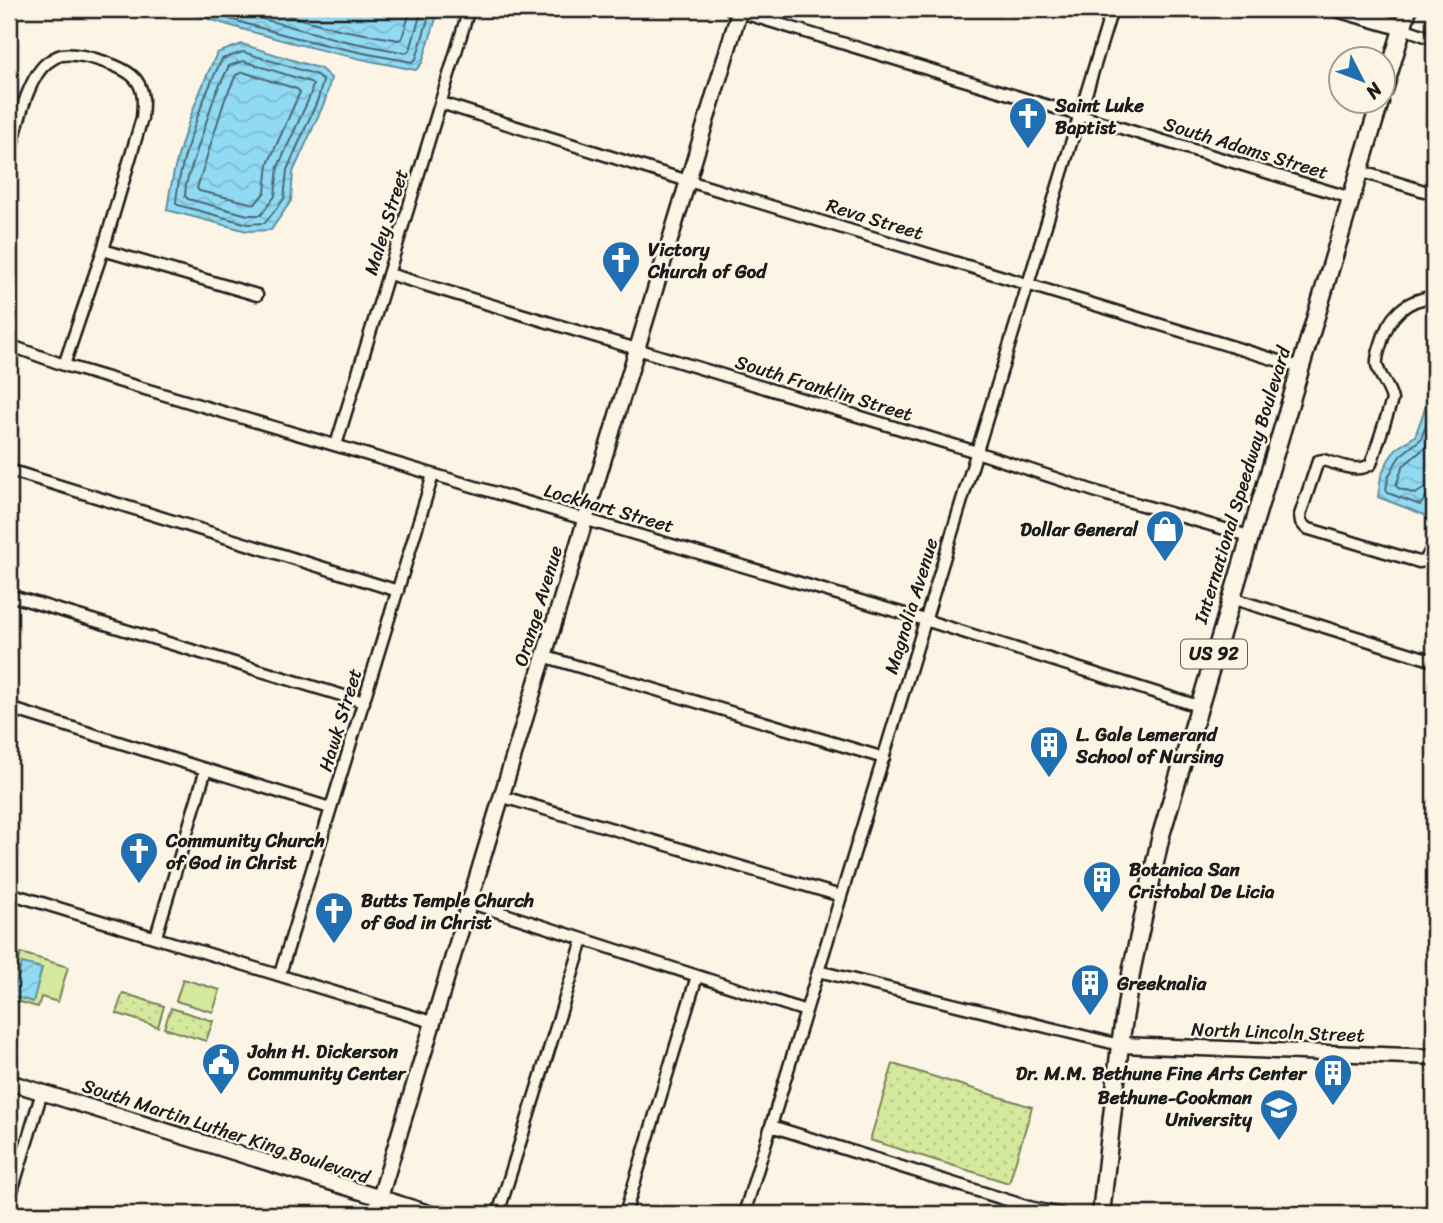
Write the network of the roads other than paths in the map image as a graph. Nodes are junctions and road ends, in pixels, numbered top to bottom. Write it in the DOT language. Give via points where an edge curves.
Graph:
graph roads {
  1 [pos="469,9"];
  2 [pos="1112,9"];
  3 [pos="1337,9"];
  4 [pos="1408,9"];
  5 [pos="736,10"];
  6 [pos="1402,28"];
  7 [pos="1434,39"];
  8 [pos="1397,46"];
  9 [pos="441,103"];
  10 [pos="1079,115"];
  11 [pos="1376,116"];
  12 [pos="9,156"];
  13 [pos="1359,171"];
  14 [pos="688,180"];
  15 [pos="1434,194"];
  16 [pos="1351,198"];
  17 [pos="103,250"];
  18 [pos="388,274"];
  19 [pos="1028,283"];
  20 [pos="257,295"];
  21 [pos="1434,297"];
  22 [pos="9,345"];
  23 [pos="636,348"];
  24 [pos="64,365"];
  25 [pos="1299,367"];
  26 [pos="337,445"];
  27 [pos="976,452"];
  28 [pos="9,470"];
  29 [pos="433,475"];
  30 [pos="584,519"];
  31 [pos="1249,536"];
  32 [pos="1434,544"];
  33 [pos="398,591"];
  34 [pos="9,595"];
  35 [pos="1231,598"];
  36 [pos="925,620"];
  37 [pos="543,656"];
  38 [pos="1434,661"];
  39 [pos="363,702"];
  40 [pos="1198,706"];
  41 [pos="9,708"];
  42 [pos="884,758"];
  43 [pos="206,769"];
  44 [pos="500,796"];
  45 [pos="330,808"];
  46 [pos="9,892"];
  47 [pos="841,896"];
  48 [pos="468,902"];
  49 [pos="156,936"];
  50 [pos="583,940"];
  51 [pos="818,971"];
  52 [pos="280,974"];
  53 [pos="697,976"];
  54 [pos="806,1011"];
  55 [pos="432,1021"];
  56 [pos="1120,1045"];
  57 [pos="1434,1057"];
  58 [pos="9,1082"];
  59 [pos="42,1092"];
  60 [pos="771,1126"];
  61 [pos="380,1200"];
  62 [pos="9,1201"];
  63 [pos="9,1210"];
  64 [pos="22,1214"];
  65 [pos="375,1214"];
  66 [pos="432,1214"];
  67 [pos="498,1214"];
  68 [pos="625,1214"];
  69 [pos="744,1214"];
  70 [pos="1061,1214"];
  71 [pos="1101,1214"];
  1 -- 9 [label="street, Maley Street"];
  2 -- 10 [label="street, Magnolia Avenue"];
  3 -- 6 [label="street"];
  4 -- 6 [label="main road"];
  5 -- 10 [label="street, South Adams Street"];
  5 -- 14 [label="street, Orange Avenue"];
  6 -- 7 [label="street"];
  6 -- 8 [label="main road"];
  9 -- 14 [label="street, Reva Street"];
  9 -- 18 [label="street, Maley Street"];
  10 -- 16 [label="street, South Adams Street"];
  10 -- 19 [label="street, Magnolia Avenue"];
  11 -- 13 [label="main road, International Speedway Boulevard / US 92"];
  12 -- 17 [label="street" via="33,80 47,62 62,55 89,58 121,68 137,80 144,96 142,118"];
  13 -- 15 [label="street"];
  13 -- 16 [label="main road, International Speedway Boulevard / US 92"];
  14 -- 19 [label="street, Reva Street"];
  14 -- 23 [label="street, Orange Avenue"];
  16 -- 25 [label="main road, International Speedway Boulevard / US 92"];
  17 -- 20 [label="street"];
  17 -- 24 [label="street"];
  18 -- 23 [label="street, South Franklin Street"];
  18 -- 26 [label="street, Maley Street"];
  19 -- 25 [label="street, Reva Street"];
  19 -- 27 [label="street, Magnolia Avenue"];
  21 -- 32 [label="street" via="1421,298 1395,314 1381,341 1378,367 1392,400 1371,464 1355,470 1318,461 1300,515 1306,528 1419,562 1425,561"];
  22 -- 24 [label="street, Lockhart Street"];
  23 -- 27 [label="street, South Franklin Street"];
  23 -- 30 [label="street, Orange Avenue"];
  24 -- 26 [label="street, Lockhart Street"];
  25 -- 31 [label="main road, International Speedway Boulevard / US 92"];
  26 -- 29 [label="street, Lockhart Street"];
  27 -- 31 [label="street, South Franklin Street"];
  27 -- 36 [label="street, Magnolia Avenue"];
  28 -- 33 [label="street"];
  29 -- 30 [label="street, Lockhart Street"];
  29 -- 33 [label="street, Hawk Street"];
  30 -- 36 [label="street, Lockhart Street"];
  30 -- 37 [label="street, Orange Avenue"];
  31 -- 35 [label="main road, International Speedway Boulevard / US 92"];
  33 -- 39 [label="street, Hawk Street"];
  34 -- 39 [label="street"];
  35 -- 38 [label="street"];
  35 -- 40 [label="main road, International Speedway Boulevard / US 92"];
  36 -- 40 [label="street, Lockhart Street"];
  36 -- 42 [label="street, Magnolia Avenue"];
  37 -- 42 [label="street"];
  37 -- 44 [label="street, Orange Avenue"];
  39 -- 45 [label="street, Hawk Street"];
  40 -- 56 [label="main road, International Speedway Boulevard / US 92" via="1152,871"];
  41 -- 43 [label="street"];
  42 -- 47 [label="street, Magnolia Avenue"];
  43 -- 45 [label="street"];
  43 -- 49 [label="street"];
  44 -- 47 [label="street"];
  44 -- 48 [label="street, Orange Avenue"];
  45 -- 52 [label="street, Hawk Street"];
  46 -- 49 [label="street"];
  47 -- 51 [label="street, Magnolia Avenue"];
  48 -- 50 [label="street"];
  48 -- 55 [label="street, Orange Avenue"];
  49 -- 52 [label="street"];
  50 -- 53 [label="street"];
  50 -- 67 [label="street"];
  51 -- 54 [label="street, Magnolia Avenue"];
  51 -- 56 [label="street"];
  52 -- 55 [label="street"];
  53 -- 54 [label="street"];
  53 -- 68 [label="street"];
  54 -- 60 [label="street, Magnolia Avenue"];
  55 -- 61 [label="street, Orange Avenue"];
  56 -- 57 [label="street, North Lincoln Street"];
  56 -- 71 [label="main road, International Speedway Boulevard / US 92"];
  58 -- 59 [label="street, South Martin Luther King Boulevard"];
  59 -- 61 [label="street, South Martin Luther King Boulevard"];
  59 -- 62 [label="street"];
  60 -- 69 [label="street, Magnolia Avenue"];
  60 -- 70 [label="street"];
  61 -- 65 [label="street, Orange Avenue"];
  61 -- 66 [label="street, South Martin Luther King Boulevard"];
  63 -- 64 [label="street"];
}
